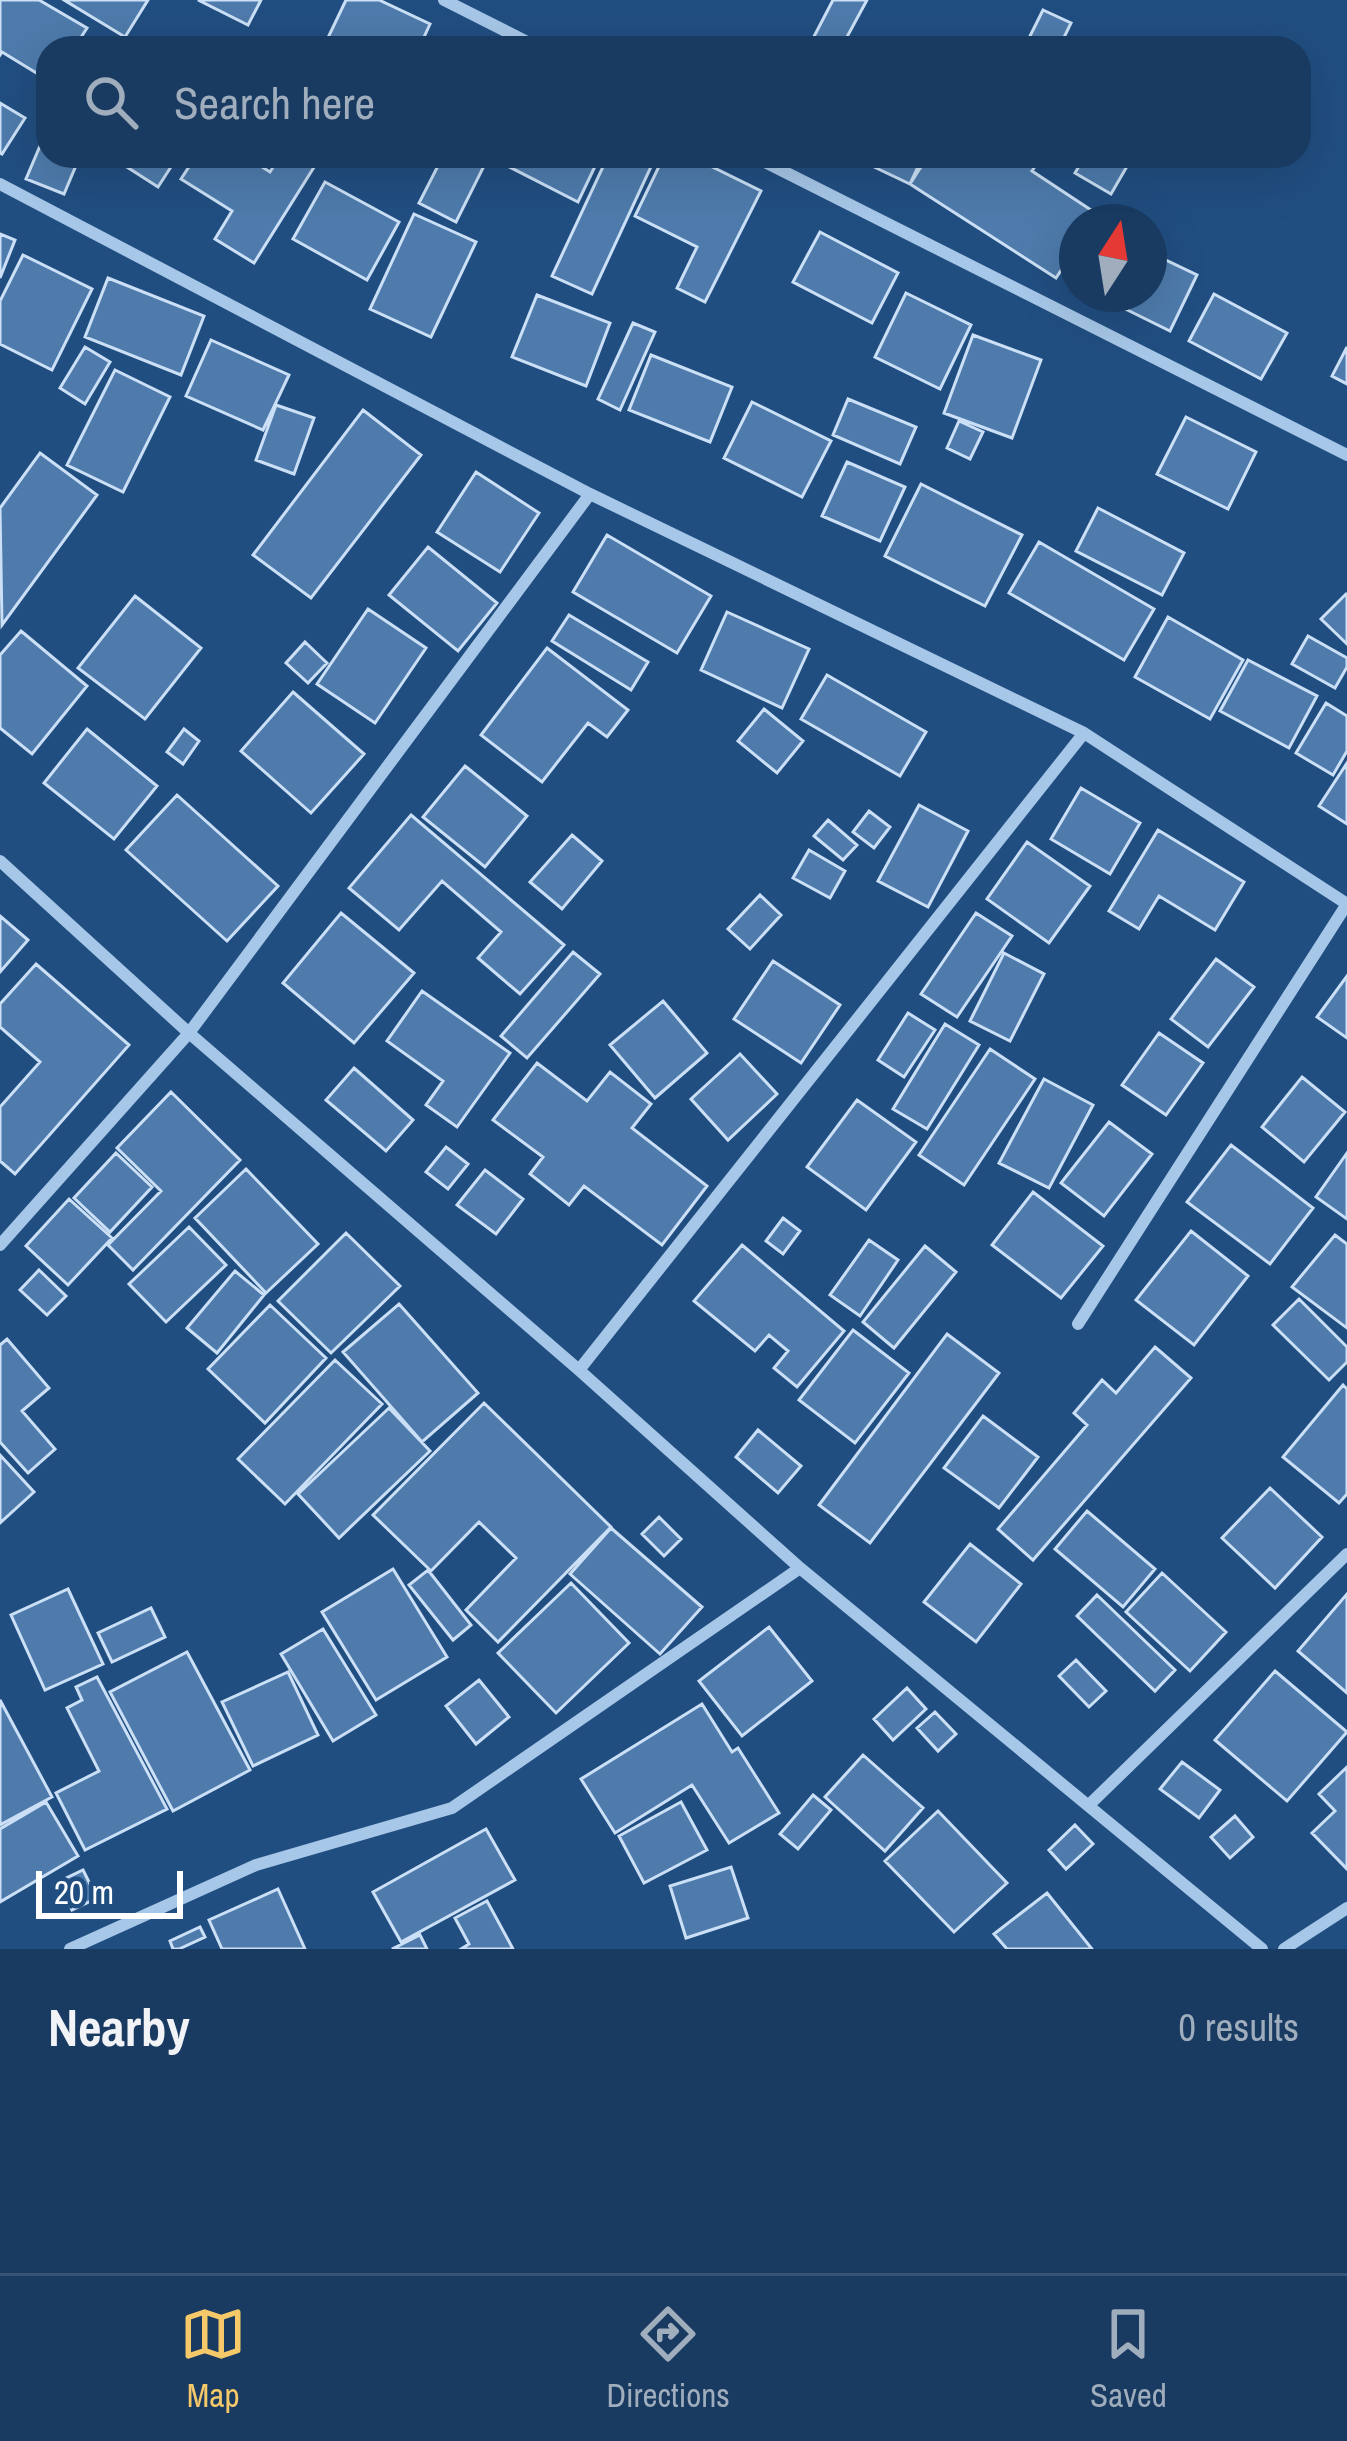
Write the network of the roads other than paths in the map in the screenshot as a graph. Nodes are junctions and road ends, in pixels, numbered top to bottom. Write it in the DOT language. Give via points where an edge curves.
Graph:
graph roads {
  1 [pos="444,0"];
  2 [pos="515,36"];
  3 [pos="777,168"];
  4 [pos="0,184"];
  5 [pos="1347,454"];
  6 [pos="590,494"];
  7 [pos="1084,733"];
  8 [pos="0,861"];
  9 [pos="1347,904"];
  10 [pos="189,1033"];
  11 [pos="0,1244"];
  12 [pos="1078,1324"];
  13 [pos="579,1370"];
  14 [pos="1347,1554"];
  15 [pos="800,1568"];
  16 [pos="1089,1805"];
  17 [pos="1347,1908"];
  18 [pos="70,1949"];
  19 [pos="1262,1949"];
  20 [pos="1284,1949"];
  1 -- 2 [label="street"];
  3 -- 5 [label="street"];
  4 -- 6 [label="street"];
  6 -- 7 [label="street"];
  6 -- 10 [label="street"];
  7 -- 9 [label="street"];
  7 -- 13 [label="street"];
  8 -- 10 [label="street"];
  9 -- 12 [label="street"];
  10 -- 11 [label="street"];
  10 -- 13 [label="street"];
  13 -- 15 [label="street"];
  14 -- 16 [label="street"];
  15 -- 16 [label="street"];
  15 -- 18 [label="street" via="452,1808 256,1865"];
  16 -- 19 [label="street"];
  17 -- 20 [label="street"];
}
